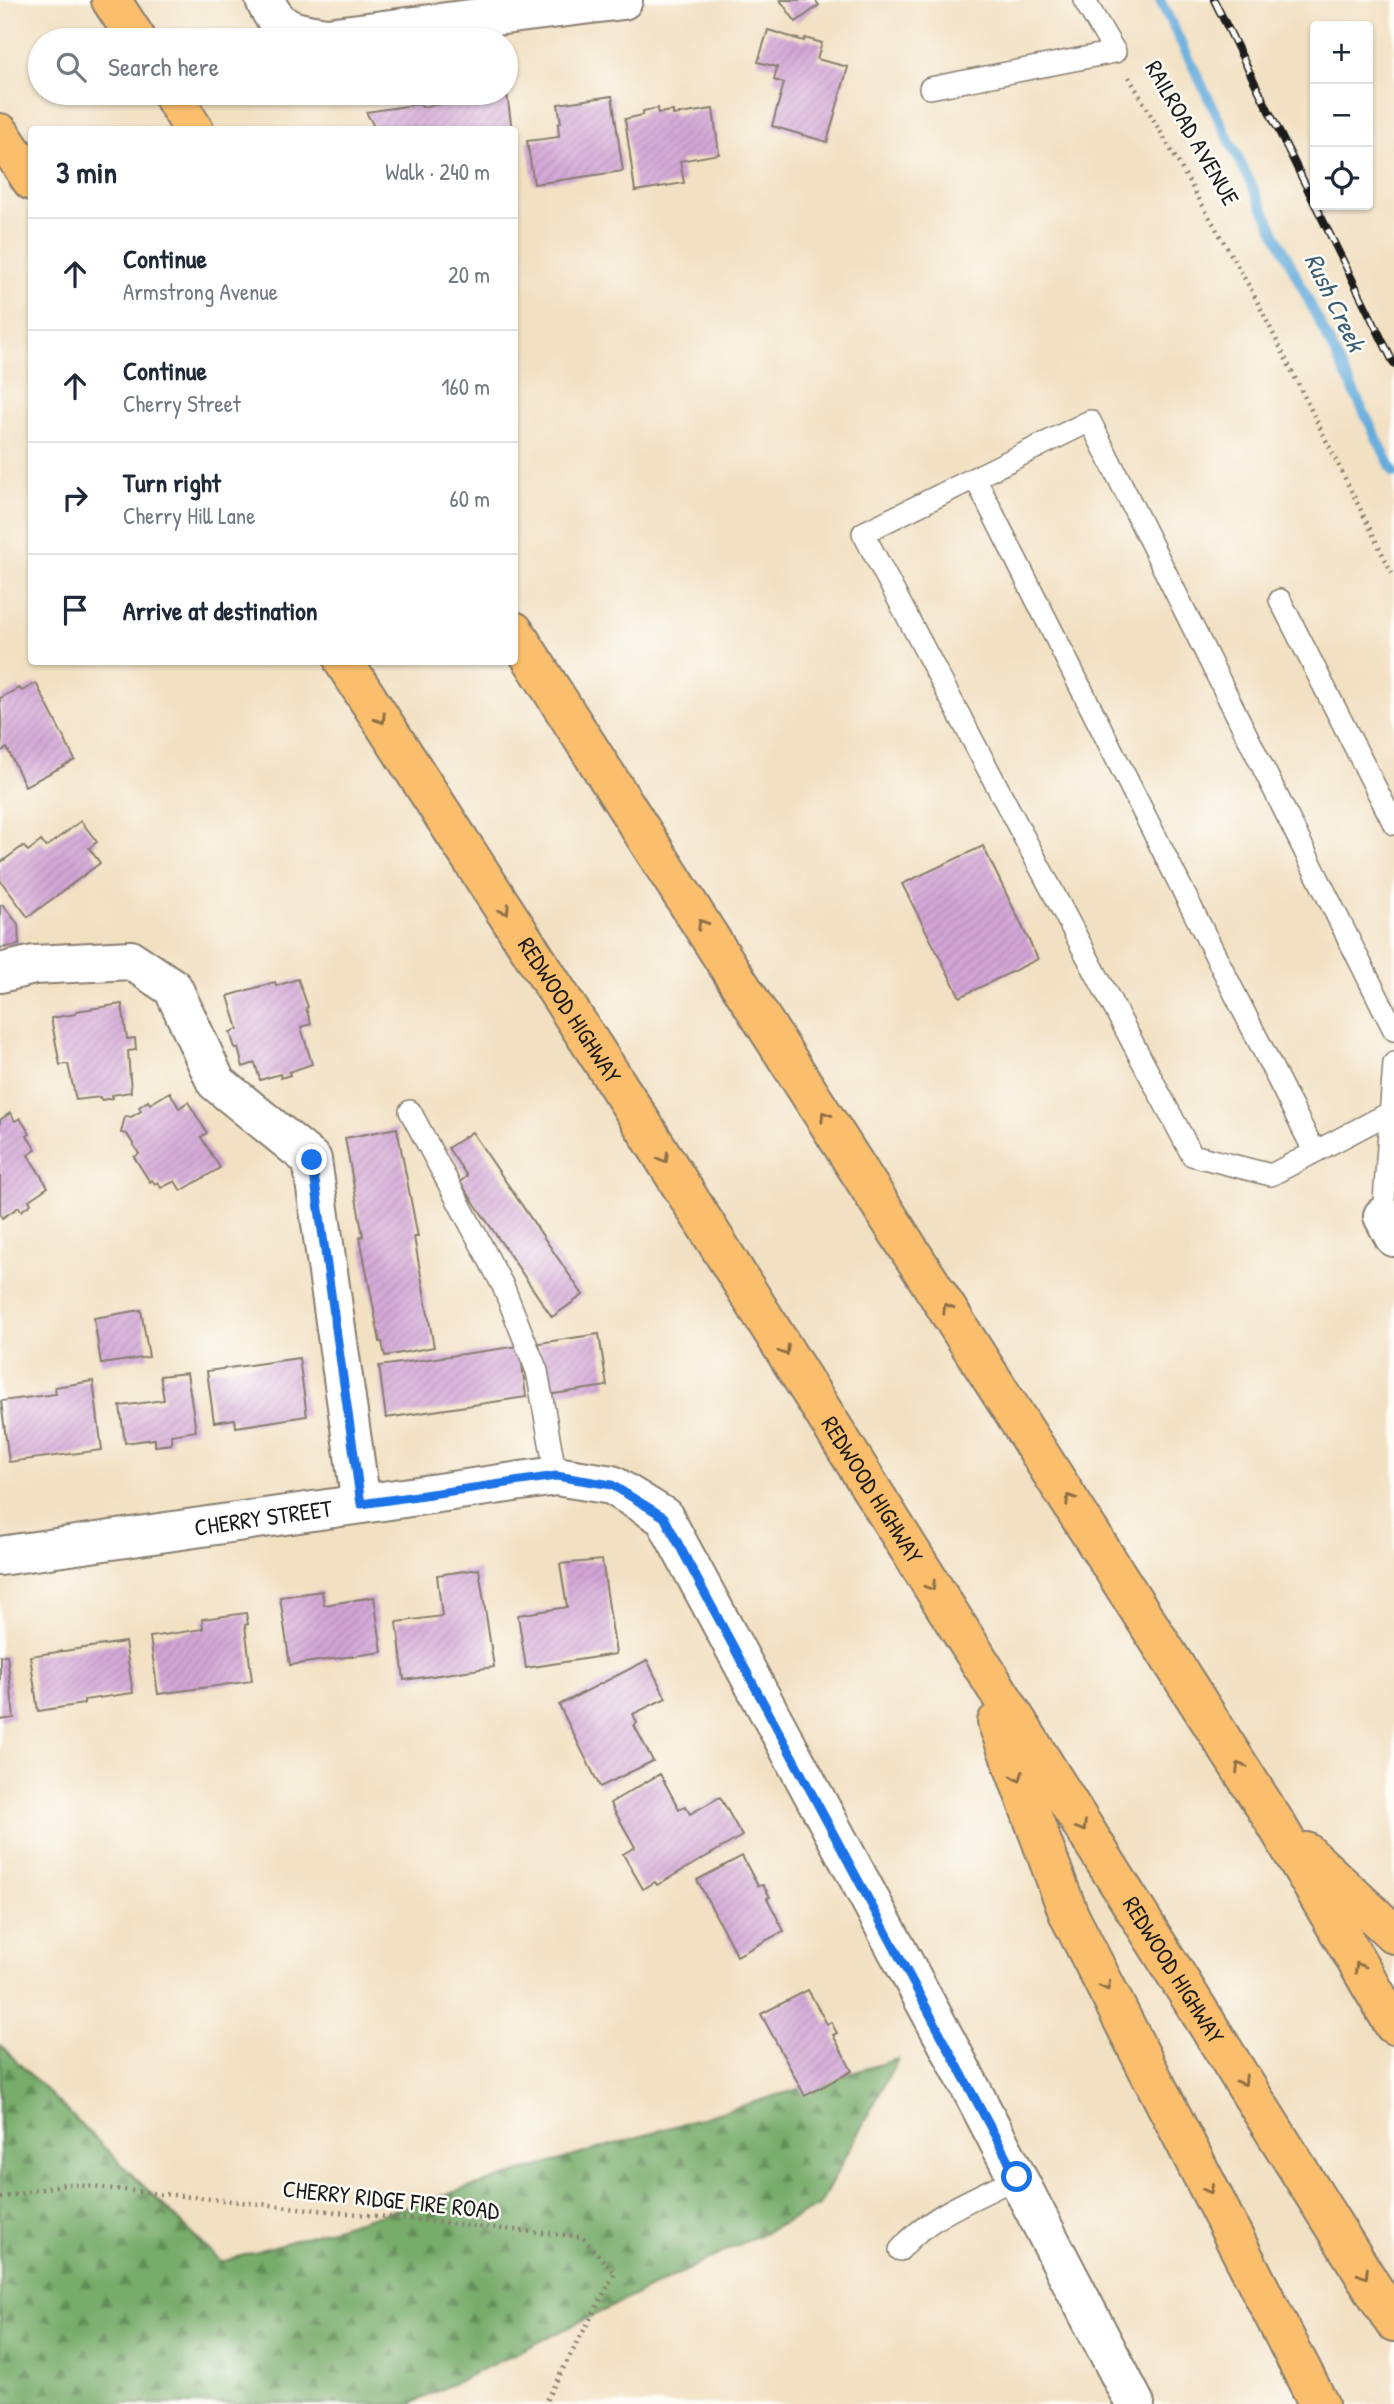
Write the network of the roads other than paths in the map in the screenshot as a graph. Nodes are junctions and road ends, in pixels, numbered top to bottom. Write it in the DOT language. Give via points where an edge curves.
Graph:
graph roads {
  1 [pos="111,0"];
  2 [pos="265,0"];
  3 [pos="623,0"];
  4 [pos="1084,0"];
  5 [pos="129,28"];
  6 [pos="288,28"];
  7 [pos="399,28"];
  8 [pos="930,88"];
  9 [pos="178,105"];
  10 [pos="191,126"];
  11 [pos="0,133"];
  12 [pos="28,175"];
  13 [pos="975,478"];
  14 [pos="1280,600"];
  15 [pos="518,637"];
  16 [pos="346,665"];
  17 [pos="1394,824"];
  18 [pos="0,973"];
  19 [pos="1394,1030"];
  20 [pos="1394,1063"];
  21 [pos="410,1111"];
  22 [pos="1391,1112"];
  23 [pos="1314,1152"];
  24 [pos="1389,1227"];
  25 [pos="556,1476"];
  26 [pos="361,1504"];
  27 [pos="0,1556"];
  28 [pos="968,1644"];
  29 [pos="1276,1824"];
  30 [pos="1394,1934"];
  31 [pos="1394,2025"];
  32 [pos="1017,2177"];
  33 [pos="900,2250"];
  34 [pos="1394,2322"];
  35 [pos="1135,2404"];
  36 [pos="1319,2404"];
  1 -- 5 [label="highway"];
  2 -- 6 [label="street" via="272,17"];
  3 -- 7 [label="street"];
  4 -- 8 [label="lane, RAILROAD AVENUE" via="1115,52"];
  9 -- 10 [label="highway"];
  11 -- 12 [label="highway"];
  13 -- 19 [label="lane" via="1090,421"];
  13 -- 23 [label="lane"];
  13 -- 23 [label="lane" via="863,533 1192,1155 1271,1175"];
  14 -- 17 [label="lane"];
  29 -- 15 [label="highway, one-way"];
  16 -- 28 [label="highway, REDWOOD HIGHWAY, one-way" via="628,1101"];
  18 -- 26 [label="street" via="34,965 131,960 173,988 216,1082 312,1160"];
  20 -- 22 [label="lane"];
  21 -- 25 [label="lane" via="503,1286 537,1371"];
  22 -- 23 [label="lane"];
  22 -- 24 [label="lane"];
  25 -- 26 [label="street, CHERRY STREET"];
  25 -- 32 [label="street, CHERRY STREET" via="612,1485 664,1517"];
  26 -- 27 [label="street, CHERRY STREET"];
  28 -- 34 [label="highway, REDWOOD HIGHWAY, one-way"];
  28 -- 36 [label="highway, one-way" via="1069,1915"];
  29 -- 30 [label="highway"];
  31 -- 29 [label="highway, one-way"];
  32 -- 33 [label="lane" via="937,2218"];
  32 -- 35 [label="street, CHERRY STREET"];
}
